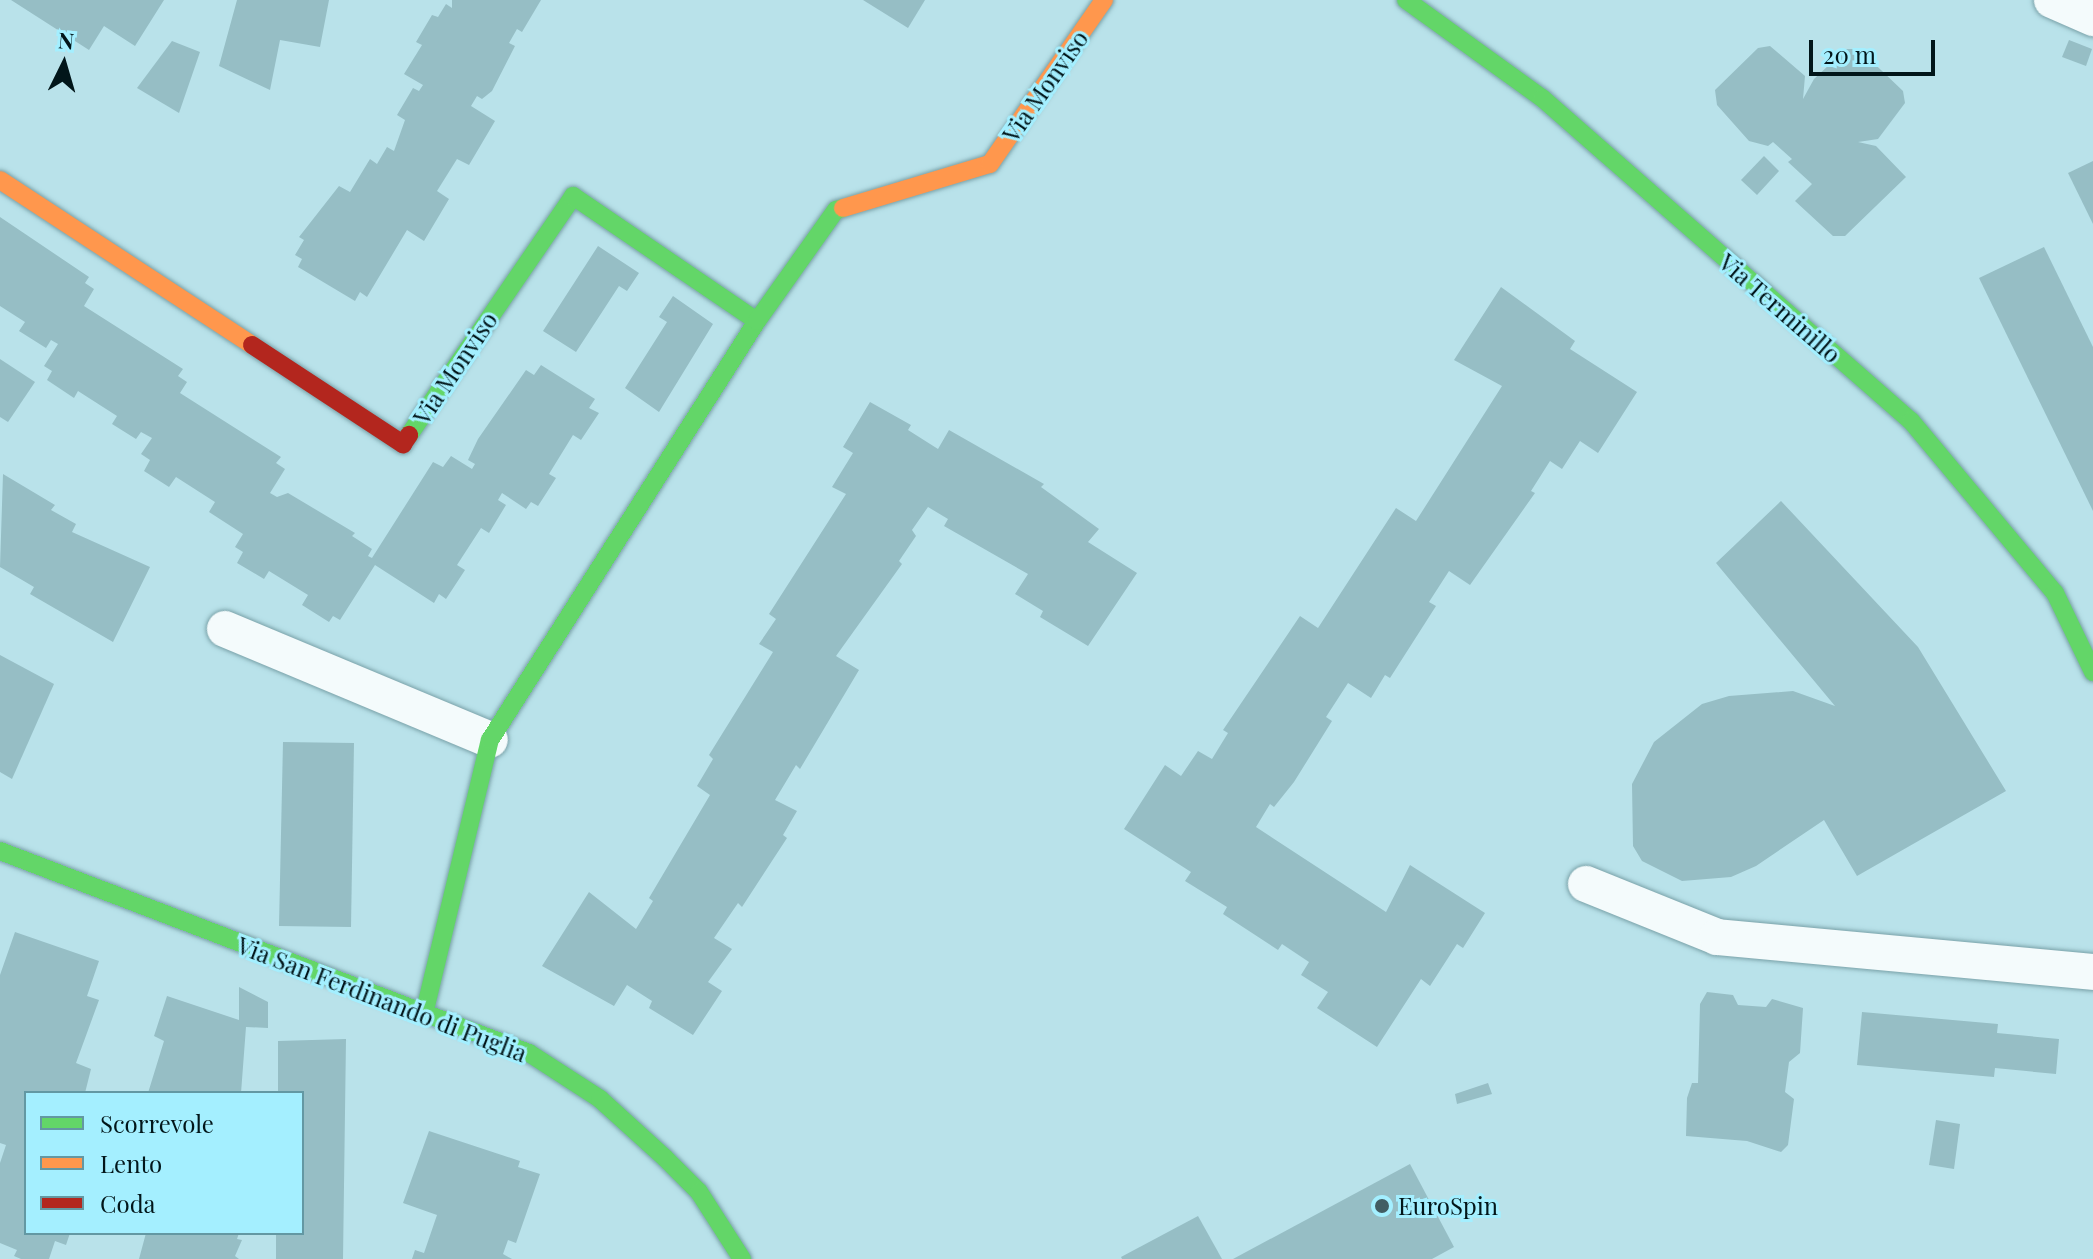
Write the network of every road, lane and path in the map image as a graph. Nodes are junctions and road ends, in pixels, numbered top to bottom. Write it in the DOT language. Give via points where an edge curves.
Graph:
graph roads {
  1 [pos="1104,0"];
  2 [pos="1406,0"];
  3 [pos="2052,0"];
  4 [pos="2093,18"];
  5 [pos="0,180"];
  6 [pos="757,321"];
  7 [pos="225,629"];
  8 [pos="2093,672"];
  9 [pos="490,740"];
  10 [pos="0,851"];
  11 [pos="1586,884"];
  12 [pos="2093,972"];
  13 [pos="425,1010"];
  14 [pos="742,1259"];
  1 -- 6 [label="street, Via Monviso" via="990,164 836,210"];
  2 -- 8 [label="street, Via Terminillo" via="1542,98 1911,421 2055,593"];
  3 -- 4 [label="street"];
  5 -- 6 [label="street, Via Monviso" via="403,444 573,196"];
  6 -- 9 [label="street, Via Monviso"];
  7 -- 9 [label="street"];
  9 -- 13 [label="street, Via Monviso"];
  10 -- 13 [label="street, Via San Ferdinando di Puglia" via="387,1001"];
  11 -- 12 [label="street" via="1717,937"];
  13 -- 14 [label="street, Via San Ferdinando di Puglia" via="529,1053 600,1099 699,1192"];
}
